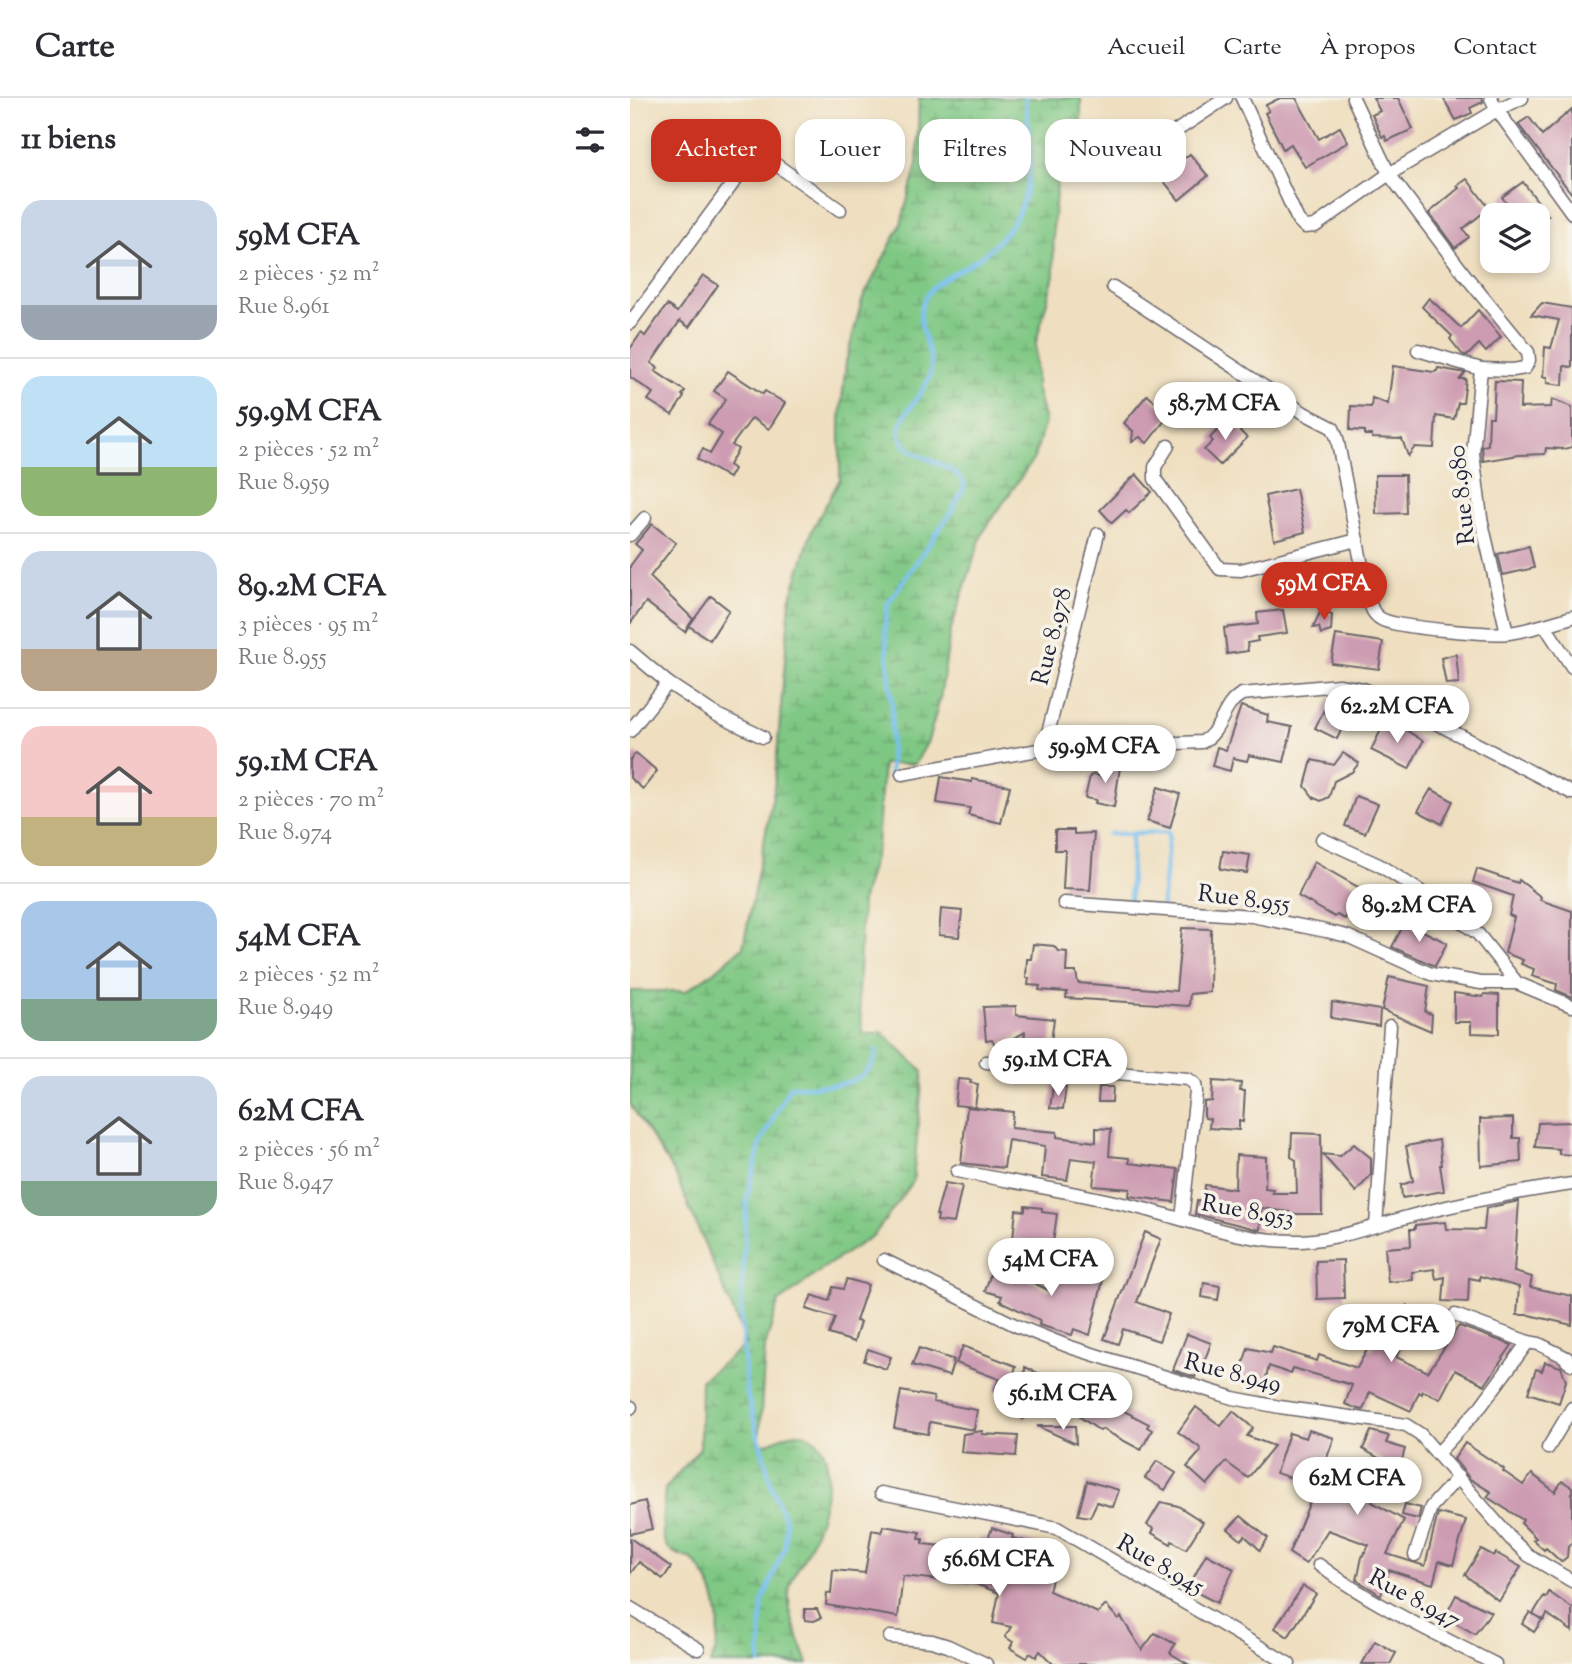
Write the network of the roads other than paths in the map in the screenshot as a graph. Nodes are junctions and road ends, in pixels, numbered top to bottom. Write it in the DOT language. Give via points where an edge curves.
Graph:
graph roads {
  1 [pos="1226,98"];
  2 [pos="1242,98"];
  3 [pos="1353,98"];
  4 [pos="1522,98"];
  5 [pos="1494,104"];
  6 [pos="1186,124"];
  7 [pos="1390,174"];
  8 [pos="840,210"];
  9 [pos="1572,214"];
  10 [pos="1113,287"];
  11 [pos="630,323"];
  12 [pos="1418,350"];
  13 [pos="1480,369"];
  14 [pos="1168,446"];
  15 [pos="645,518"];
  16 [pos="1098,534"];
  17 [pos="630,535"];
  18 [pos="1357,540"];
  19 [pos="1572,617"];
  20 [pos="1545,626"];
  21 [pos="1507,634"];
  22 [pos="630,651"];
  23 [pos="1572,667"];
  24 [pos="668,683"];
  25 [pos="630,732"];
  26 [pos="763,737"];
  27 [pos="1044,749"];
  28 [pos="902,774"];
  29 [pos="1572,793"];
  30 [pos="1322,839"];
  31 [pos="1065,903"];
  32 [pos="1517,983"];
  33 [pos="1572,1006"];
  34 [pos="1390,1026"];
  35 [pos="986,1062"];
  36 [pos="957,1171"];
  37 [pos="1572,1184"];
  38 [pos="1182,1219"];
  39 [pos="1376,1226"];
  40 [pos="884,1260"];
  41 [pos="1455,1315"];
  42 [pos="1528,1342"];
  43 [pos="1570,1360"];
  44 [pos="1572,1408"];
  45 [pos="1548,1448"];
  46 [pos="1437,1454"];
  47 [pos="1458,1477"];
  48 [pos="881,1493"];
  49 [pos="1415,1555"];
  50 [pos="1319,1564"];
  51 [pos="1572,1581"];
  52 [pos="630,1608"];
  53 [pos="890,1637"];
  54 [pos="698,1649"];
  55 [pos="986,1664"];
  56 [pos="1289,1664"];
  57 [pos="1495,1664"];
  1 -- 6 [label="street"];
  2 -- 7 [label="street" via="1304,227 1315,226"];
  3 -- 7 [label="street"];
  4 -- 5 [label="street"];
  5 -- 7 [label="street"];
  5 -- 9 [label="street"];
  7 -- 13 [label="street" via="1528,352 1525,368"];
  8 -- 11 [label="street" via="764,156 752,156"];
  10 -- 18 [label="street" via="1333,428"];
  12 -- 13 [label="street"];
  13 -- 21 [label="street, Rue 8.980" via="1474,453 1481,517"];
  14 -- 18 [label="street" via="1155,467 1155,479 1220,569 1241,570"];
  15 -- 17 [label="street"];
  16 -- 27 [label="street, Rue 8.978"];
  18 -- 21 [label="street" via="1368,597 1382,620"];
  19 -- 20 [label="street"];
  20 -- 21 [label="street"];
  20 -- 23 [label="street"];
  22 -- 24 [label="street"];
  24 -- 25 [label="street"];
  24 -- 26 [label="street" via="715,714"];
  27 -- 28 [label="street"];
  27 -- 29 [label="street" via="1202,742 1217,729 1233,698 1242,694 1339,685 1393,701"];
  30 -- 32 [label="street" via="1380,865 1420,891 1478,934"];
  31 -- 32 [label="street, Rue 8.955" via="1252,916 1348,936 1431,974 1481,983"];
  32 -- 33 [label="street, Rue 8.955"];
  34 -- 39 [label="street"];
  35 -- 38 [label="street" via="1188,1079 1195,1084"];
  36 -- 38 [label="street, Rue 8.953"];
  37 -- 39 [label="street, Rue 8.953" via="1522,1191"];
  38 -- 39 [label="street, Rue 8.953" via="1273,1240 1327,1238"];
  40 -- 46 [label="street, Rue 8.949" via="1070,1347 1233,1398 1406,1425"];
  41 -- 42 [label="street"];
  42 -- 43 [label="street"];
  42 -- 46 [label="street" via="1481,1406"];
  44 -- 45 [label="street"];
  46 -- 47 [label="street, Rue 8.949"];
  47 -- 49 [label="street" via="1432,1507"];
  47 -- 51 [label="street, Rue 8.949" via="1528,1555"];
  48 -- 56 [label="street, Rue 8.945" via="1057,1528"];
  50 -- 57 [label="street, Rue 8.947" via="1390,1611"];
  52 -- 54 [label="street"];
  53 -- 55 [label="street" via="932,1641"];
}
